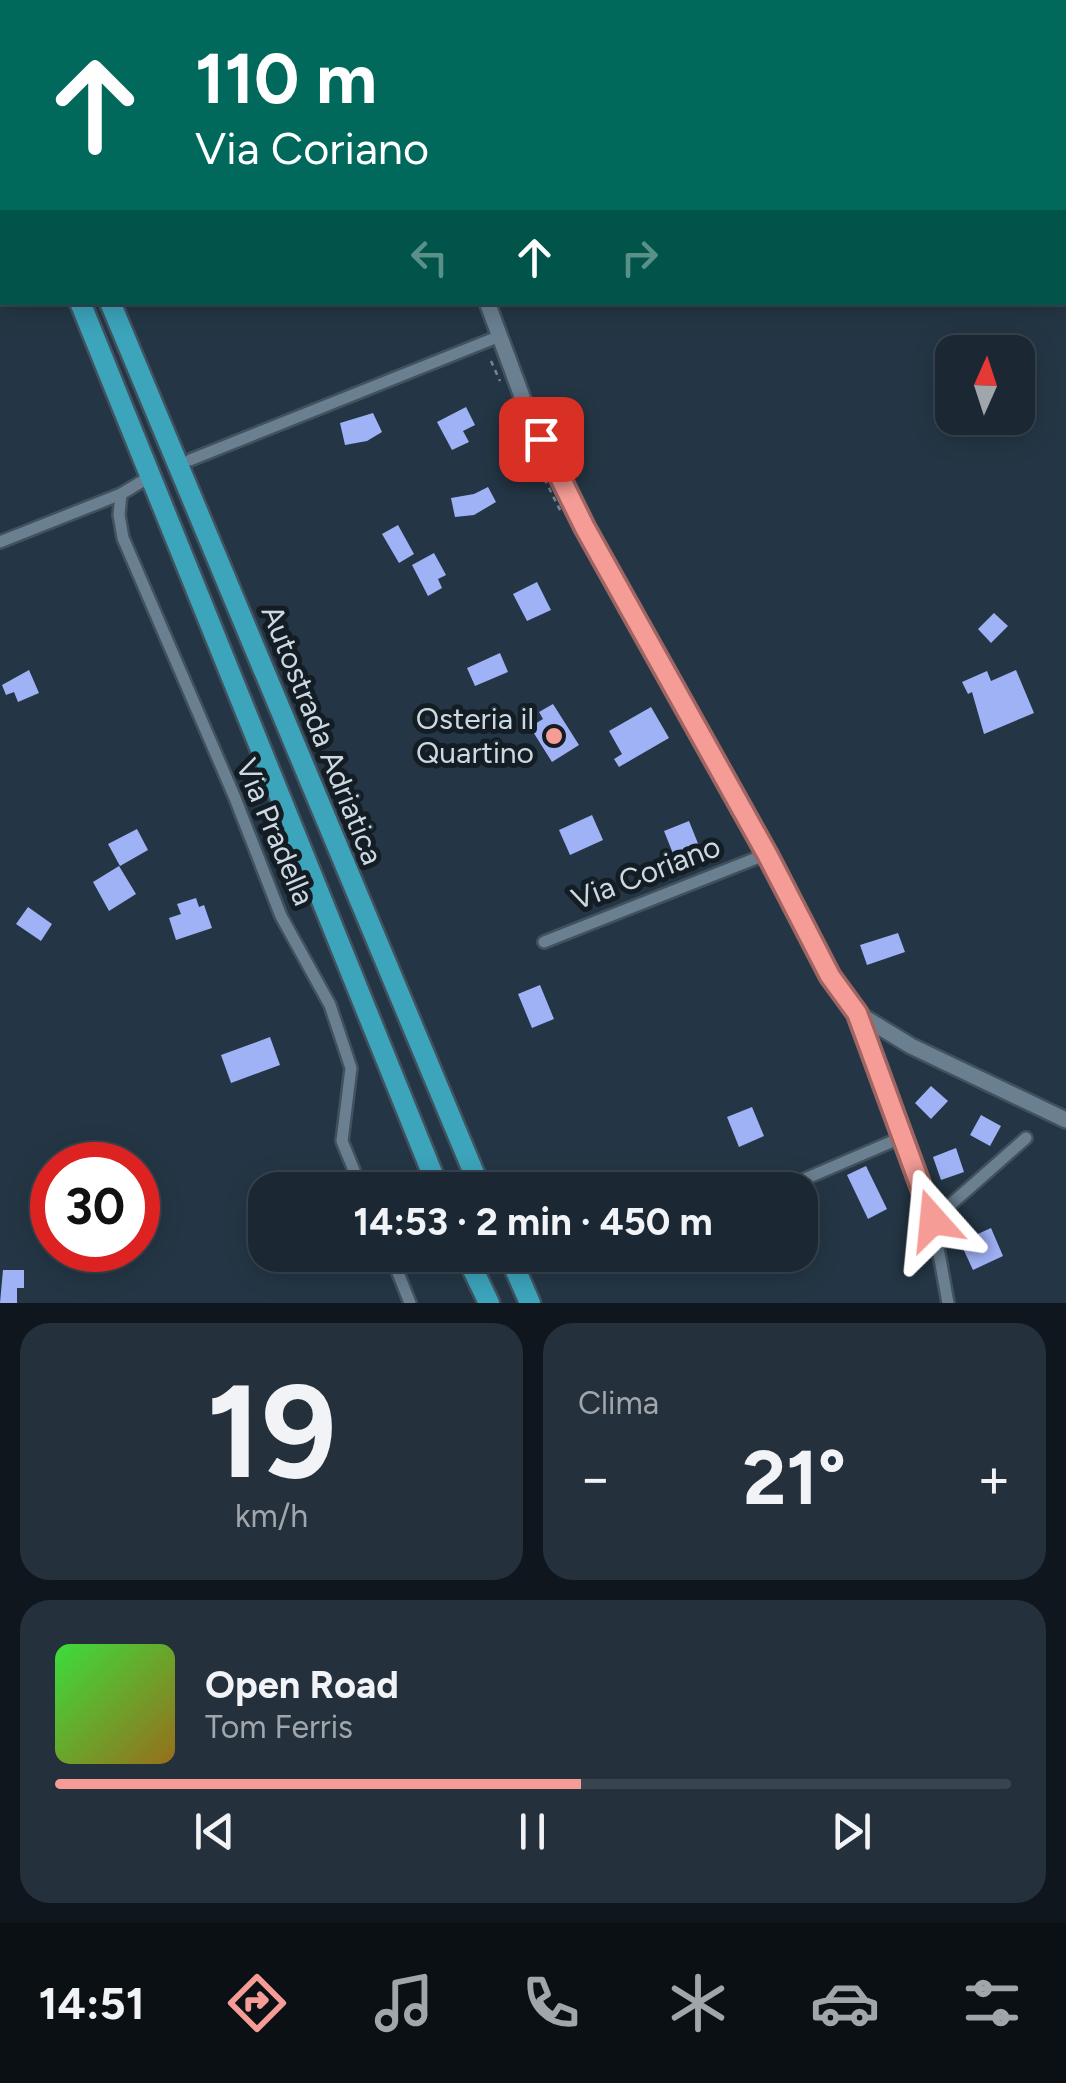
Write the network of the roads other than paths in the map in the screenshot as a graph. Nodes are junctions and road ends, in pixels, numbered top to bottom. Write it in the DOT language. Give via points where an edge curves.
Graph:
graph roads {
  1 [pos="81,305"];
  2 [pos="111,305"];
  3 [pos="488,305"];
  4 [pos="500,336"];
  5 [pos="190,460"];
  6 [pos="141,482"];
  7 [pos="121,494"];
  8 [pos="0,542"];
  9 [pos="767,854"];
  10 [pos="544,942"];
  11 [pos="857,1013"];
  12 [pos="1066,1120"];
  13 [pos="905,1136"];
  14 [pos="1026,1138"];
  15 [pos="355,1172"];
  16 [pos="433,1172"];
  17 [pos="473,1172"];
  18 [pos="818,1174"];
  19 [pos="933,1220"];
  20 [pos="398,1272"];
  21 [pos="474,1272"];
  22 [pos="517,1272"];
  23 [pos="410,1303"];
  24 [pos="489,1303"];
  25 [pos="530,1303"];
  26 [pos="948,1303"];
  1 -- 16 [label="highway, Autostrada Adriatica"];
  2 -- 17 [label="highway, Autostrada Adriatica"];
  3 -- 4 [label="main road, Via Coriano"];
  4 -- 5 [label="street"];
  4 -- 9 [label="main road, Via Coriano" via="527,410 585,528"];
  6 -- 7 [label="street"];
  7 -- 8 [label="street"];
  7 -- 15 [label="street, Via Pradella" via="123,538 164,641 281,916 342,1038 351,1091 342,1141"];
  9 -- 10 [label="street, Via Coriano"];
  9 -- 11 [label="main road, Via Coriano" via="830,976"];
  11 -- 12 [label="main road, Via Coriano"];
  11 -- 13 [label="street"];
  13 -- 18 [label="street"];
  13 -- 19 [label="street"];
  14 -- 19 [label="street"];
  19 -- 26 [label="street"];
  20 -- 23 [label="street"];
  21 -- 24 [label="highway"];
  22 -- 25 [label="highway"];
}
